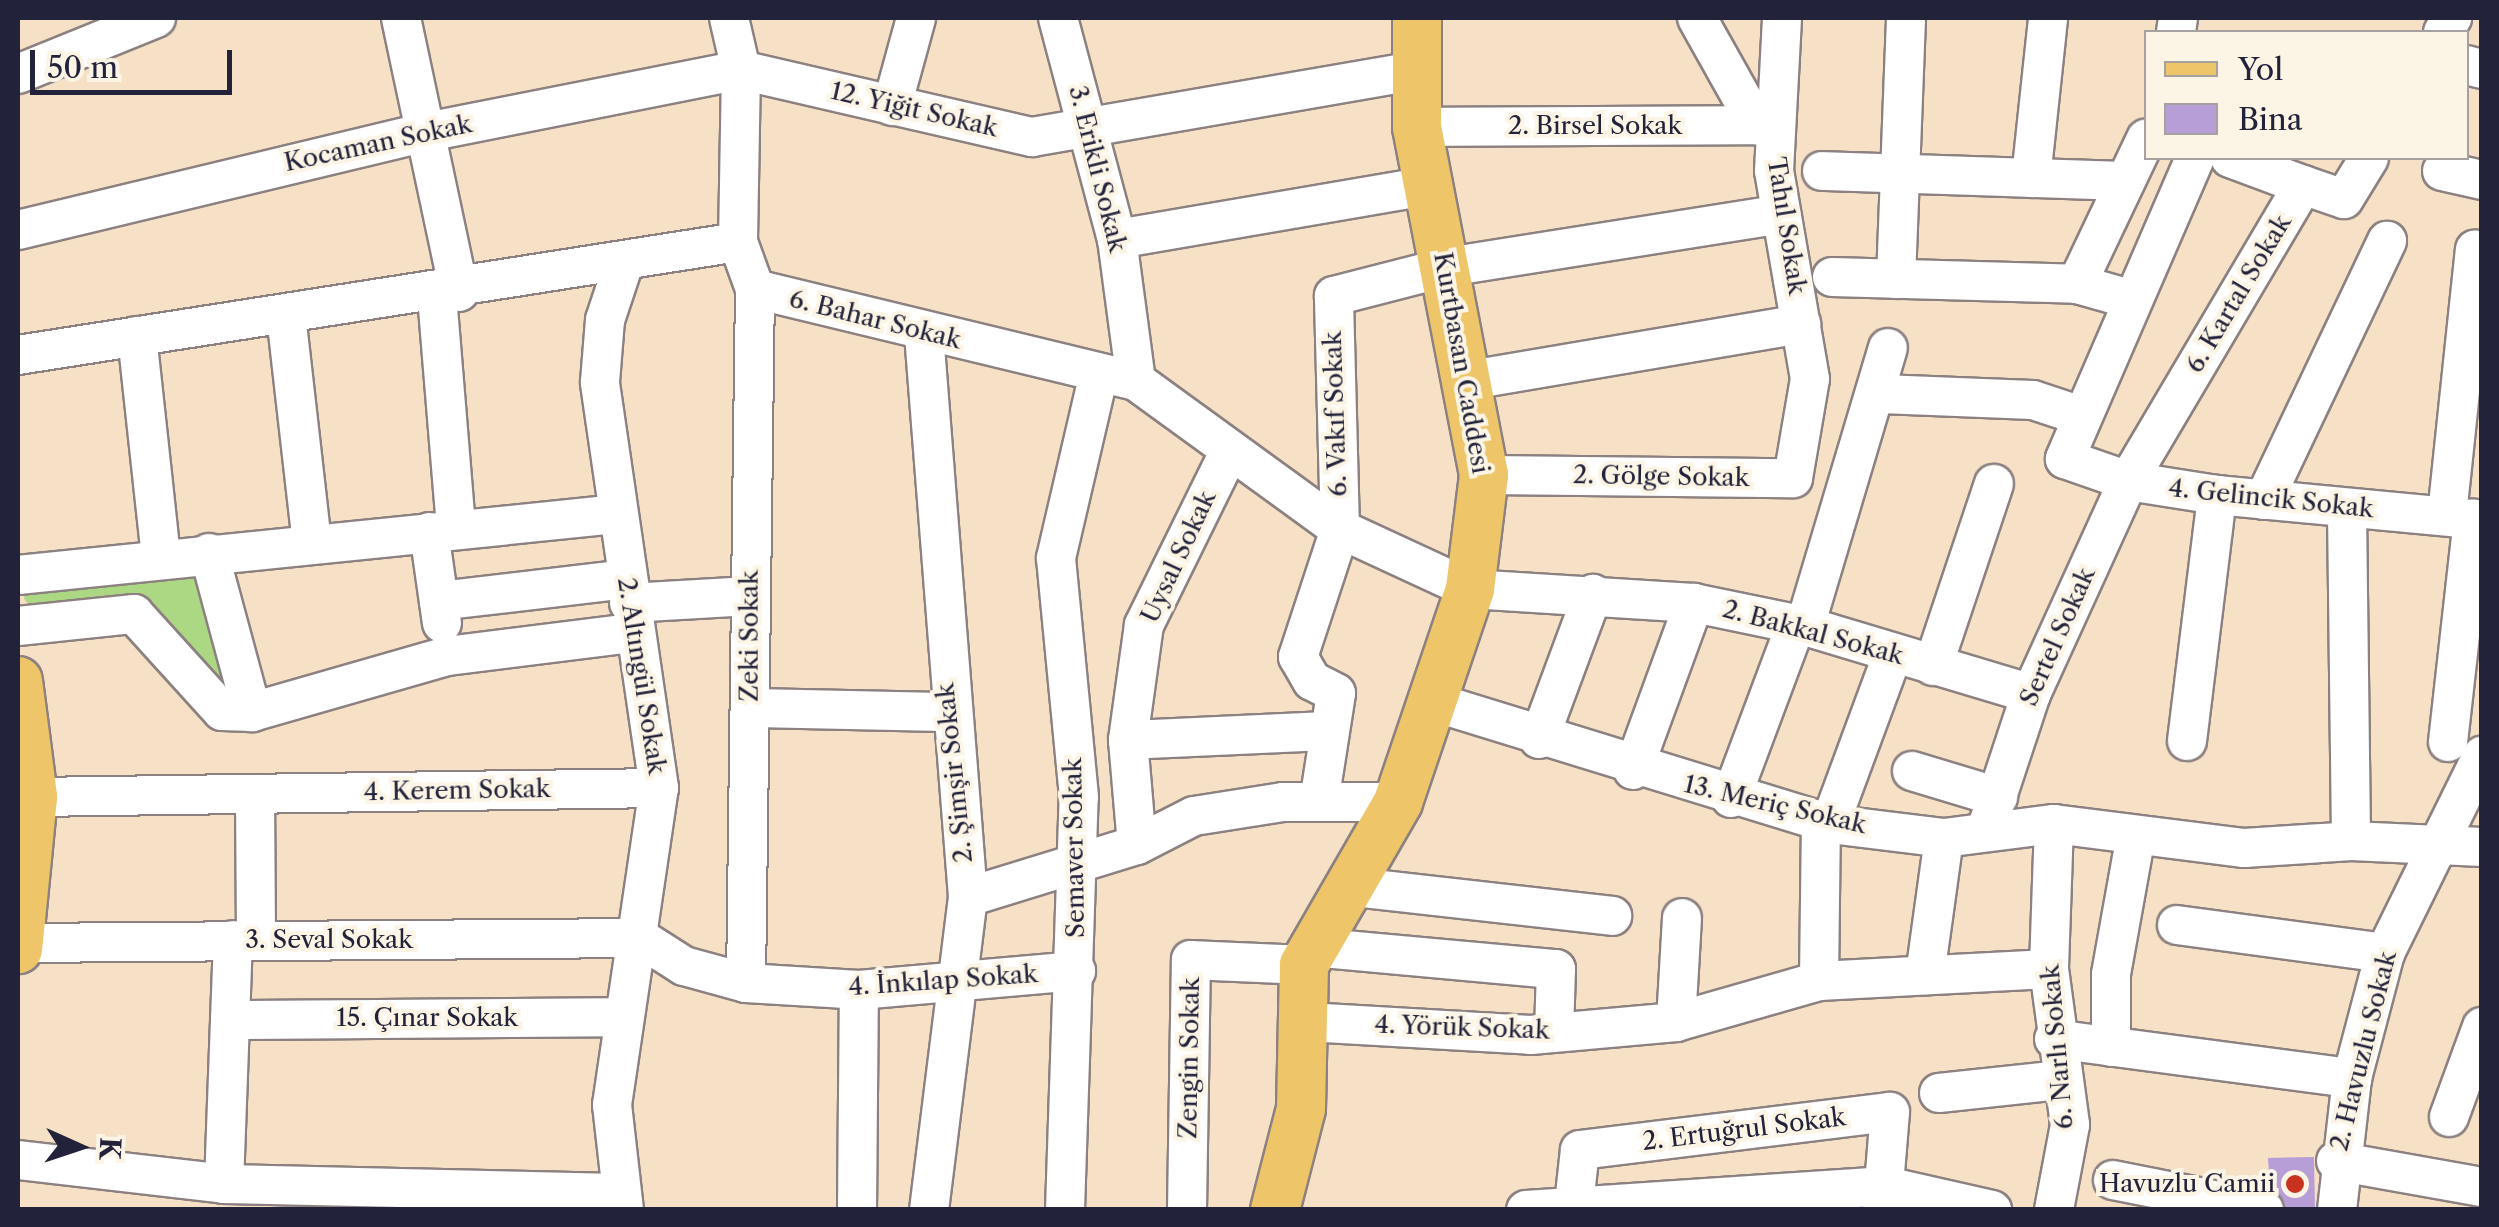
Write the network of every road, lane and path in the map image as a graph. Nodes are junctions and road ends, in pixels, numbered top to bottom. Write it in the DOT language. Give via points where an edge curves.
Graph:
graph roads {
  1 [pos="156,18"];
  2 [pos="403,18"];
  3 [pos="729,18"];
  4 [pos="916,18"];
  5 [pos="1058,18"];
  6 [pos="1417,18"];
  7 [pos="1697,18"];
  8 [pos="1782,18"];
  9 [pos="1906,18"];
  10 [pos="2048,18"];
  11 [pos="742,70"];
  12 [pos="1413,71"];
  13 [pos="18,74"];
  14 [pos="892,106"];
  15 [pos="1765,125"];
  16 [pos="1088,126"];
  17 [pos="1417,127"];
  18 [pos="427,132"];
  19 [pos="2144,142"];
  20 [pos="2194,160"];
  21 [pos="2235,160"];
  22 [pos="2369,160"];
  23 [pos="1822,171"];
  24 [pos="1894,171"];
  25 [pos="2442,171"];
  26 [pos="2031,178"];
  27 [pos="2482,180"];
  28 [pos="2121,181"];
  29 [pos="2303,185"];
  30 [pos="1426,186"];
  31 [pos="1782,214"];
  32 [pos="18,230"];
  33 [pos="1117,238"];
  34 [pos="2388,241"];
  35 [pos="738,242"];
  36 [pos="2475,249"];
  37 [pos="624,263"];
  38 [pos="1447,267"];
  39 [pos="1832,277"];
  40 [pos="1896,279"];
  41 [pos="2078,284"];
  42 [pos="755,290"];
  43 [pos="448,294"];
  44 [pos="2130,299"];
  45 [pos="286,315"];
  46 [pos="2473,323"];
  47 [pos="1801,324"];
  48 [pos="924,334"];
  49 [pos="137,336"];
  50 [pos="1888,348"];
  51 [pos="18,355"];
  52 [pos="1100,373"];
  53 [pos="1470,380"];
  54 [pos="1136,381"];
  55 [pos="1881,394"];
  56 [pos="2078,415"];
  57 [pos="1805,434"];
  58 [pos="1229,452"];
  59 [pos="1484,475"];
  60 [pos="2128,482"];
  61 [pos="1994,484"];
  62 [pos="2217,495"];
  63 [pos="2264,500"];
  64 [pos="2347,510"];
  65 [pos="618,514"];
  66 [pos="2467,518"];
  67 [pos="1340,529"];
  68 [pos="443,530"];
  69 [pos="312,543"];
  70 [pos="209,552"];
  71 [pos="148,558"];
  72 [pos="18,575"];
  73 [pos="1470,589"];
  74 [pos="1592,594"];
  75 [pos="750,596"];
  76 [pos="439,601"];
  77 [pos="1694,604"];
  78 [pos="629,605"];
  79 [pos="134,614"];
  80 [pos="1800,625"];
  81 [pos="18,626"];
  82 [pos="1893,654"];
  83 [pos="446,656"];
  84 [pos="1933,666"];
  85 [pos="18,682"];
  86 [pos="2031,694"];
  87 [pos="1437,703"];
  88 [pos="750,708"];
  89 [pos="252,712"];
  90 [pos="947,712"];
  91 [pos="1330,731"];
  92 [pos="1539,739"];
  93 [pos="1128,740"];
  94 [pos="2186,741"];
  95 [pos="2465,749"];
  96 [pos="1633,770"];
  97 [pos="1912,771"];
  98 [pos="659,788"];
  99 [pos="255,794"];
  100 [pos="34,797"];
  101 [pos="1730,798"];
  102 [pos="1319,802"];
  103 [pos="1398,802"];
  104 [pos="1992,812"];
  105 [pos="1826,823"];
  106 [pos="2054,824"];
  107 [pos="1944,838"];
  108 [pos="2135,840"];
  109 [pos="2351,840"];
  110 [pos="2434,842"];
  111 [pos="1137,845"];
  112 [pos="2482,847"];
  113 [pos="1077,865"];
  114 [pos="1346,886"];
  115 [pos="22,896"];
  116 [pos="968,896"];
  117 [pos="1612,916"];
  118 [pos="1682,918"];
  119 [pos="2177,925"];
  120 [pos="640,938"];
  121 [pos="244,940"];
  122 [pos="18,946"];
  123 [pos="2385,953"];
  124 [pos="1308,956"];
  125 [pos="2049,969"];
  126 [pos="1076,971"];
  127 [pos="1925,976"];
  128 [pos="1820,981"];
  129 [pos="962,982"];
  130 [pos="746,983"];
  131 [pos="859,990"];
  132 [pos="624,1017"];
  133 [pos="230,1020"];
  134 [pos="1307,1022"];
  135 [pos="1676,1022"];
  136 [pos="2482,1027"];
  137 [pos="1554,1032"];
  138 [pos="2054,1039"];
  139 [pos="2111,1047"];
  140 [pos="2352,1078"];
  141 [pos="2061,1080"];
  142 [pos="1939,1093"];
  143 [pos="2450,1117"];
  144 [pos="18,1160"];
  145 [pos="2336,1161"];
  146 [pos="2113,1180"];
  147 [pos="224,1184"];
  148 [pos="2482,1187"];
  149 [pos="310,1197"];
  150 [pos="1884,1198"];
  151 [pos="442,1199"];
  152 [pos="622,1202"];
  153 [pos="1574,1204"];
  154 [pos="857,1210"];
  155 [pos="929,1210"];
  156 [pos="1065,1210"];
  157 [pos="1188,1210"];
  158 [pos="1275,1210"];
  159 [pos="1526,1210"];
  160 [pos="1992,1210"];
  161 [pos="2054,1210"];
  162 [pos="2264,1210"];
  163 [pos="2337,1210"];
  1 -- 13 [label="street"];
  2 -- 18 [label="street"];
  3 -- 11 [label="street"];
  4 -- 14 [label="street"];
  5 -- 16 [label="street, 3. Erikli Sokak"];
  6 -- 12 [label="main road, Kurtbasan Caddesi"];
  7 -- 15 [label="street"];
  8 -- 15 [label="street, Tahıl Sokak"];
  9 -- 24 [label="street"];
  10 -- 26 [label="street"];
  11 -- 14 [label="street, 12. Yiğit Sokak"];
  11 -- 18 [label="street, Kocaman Sokak"];
  11 -- 35 [label="street"];
  12 -- 16 [label="street, 12. Yiğit Sokak"];
  12 -- 17 [label="main road, Kurtbasan Caddesi"];
  14 -- 16 [label="street, 12. Yiğit Sokak" via="1032,137"];
  15 -- 17 [label="street, 2. Birsel Sokak"];
  15 -- 31 [label="street, Tahıl Sokak"];
  16 -- 33 [label="street, 3. Erikli Sokak"];
  17 -- 30 [label="main road, Kurtbasan Caddesi"];
  18 -- 32 [label="street, Kocaman Sokak"];
  18 -- 43 [label="street"];
  19 -- 28 [label="street"];
  20 -- 44 [label="street"];
  21 -- 29 [label="street"];
  22 -- 29 [label="street, 6. Kartal Sokak" via="2344,200"];
  23 -- 24 [label="street"];
  24 -- 26 [label="street"];
  24 -- 40 [label="street"];
  25 -- 27 [label="street"];
  26 -- 28 [label="street"];
  28 -- 41 [label="street"];
  29 -- 60 [label="street, 6. Kartal Sokak"];
  30 -- 33 [label="street"];
  30 -- 38 [label="main road, Kurtbasan Caddesi"];
  31 -- 38 [label="street"];
  31 -- 47 [label="street, Tahıl Sokak"];
  33 -- 54 [label="street, 3. Erikli Sokak"];
  34 -- 63 [label="street"];
  35 -- 37 [label="street"];
  35 -- 42 [label="street, 6. Bahar Sokak"];
  36 -- 46 [label="street"];
  37 -- 43 [label="street"];
  37 -- 65 [label="street, 2. Altıngül Sokak" via="605,320 600,382"];
  38 -- 53 [label="main road, Kurtbasan Caddesi"];
  38 -- 67 [label="street, 6. Vakıf Sokak" via="1334,296"];
  39 -- 40 [label="street"];
  40 -- 41 [label="street"];
  41 -- 44 [label="street"];
  42 -- 48 [label="street, 6. Bahar Sokak"];
  42 -- 75 [label="street, Zeki Sokak"];
  43 -- 45 [label="street"];
  43 -- 68 [label="street"];
  44 -- 56 [label="street"];
  45 -- 49 [label="street"];
  45 -- 69 [label="street"];
  46 -- 66 [label="street"];
  47 -- 53 [label="street"];
  47 -- 57 [label="street, Tahıl Sokak" via="1810,379"];
  48 -- 52 [label="street, 6. Bahar Sokak"];
  48 -- 90 [label="street, 2. Şimşir Sokak"];
  49 -- 51 [label="street"];
  49 -- 71 [label="street"];
  50 -- 55 [label="street"];
  52 -- 54 [label="street, 6. Bahar Sokak"];
  52 -- 113 [label="street, Semaver Sokak" via="1056,558 1080,797"];
  53 -- 59 [label="main road, Kurtbasan Caddesi"];
  54 -- 58 [label="street, 6. Bahar Sokak"];
  55 -- 56 [label="street" via="2033,400"];
  55 -- 80 [label="street"];
  56 -- 60 [label="street, 4. Gelincik Sokak" via="2065,460"];
  57 -- 59 [label="street, 2. Gölge Sokak" via="1793,478"];
  58 -- 67 [label="street, 6. Bahar Sokak"];
  58 -- 93 [label="street, Uysal Sokak" via="1144,625"];
  59 -- 73 [label="main road, Kurtbasan Caddesi"];
  60 -- 62 [label="street, 4. Gelincik Sokak"];
  60 -- 86 [label="street, Sertel Sokak"];
  61 -- 84 [label="street"];
  62 -- 63 [label="street, 4. Gelincik Sokak"];
  62 -- 94 [label="street"];
  63 -- 64 [label="street, 4. Gelincik Sokak"];
  64 -- 66 [label="street, 4. Gelincik Sokak"];
  64 -- 109 [label="street"];
  65 -- 68 [label="street"];
  65 -- 78 [label="street, 2. Altıngül Sokak"];
  66 -- 95 [label="street"];
  67 -- 73 [label="street, 6. Bahar Sokak"];
  67 -- 91 [label="street" via="1298,657 1312,681 1336,693"];
  68 -- 69 [label="street"];
  68 -- 76 [label="street"];
  69 -- 70 [label="street"];
  70 -- 71 [label="street"];
  70 -- 89 [label="street"];
  71 -- 72 [label="street"];
  71 -- 79 [label="street"];
  73 -- 74 [label="street, 2. Bakkal Sokak"];
  73 -- 87 [label="main road, Kurtbasan Caddesi"];
  74 -- 77 [label="street, 2. Bakkal Sokak"];
  74 -- 92 [label="street"];
  75 -- 78 [label="street"];
  75 -- 88 [label="street, Zeki Sokak"];
  76 -- 78 [label="street"];
  76 -- 83 [label="street"];
  77 -- 80 [label="street, 2. Bakkal Sokak"];
  77 -- 96 [label="street"];
  78 -- 83 [label="street"];
  78 -- 98 [label="street, 2. Altıngül Sokak"];
  79 -- 81 [label="street"];
  79 -- 89 [label="street" via="222,711"];
  80 -- 82 [label="street, 2. Bakkal Sokak"];
  80 -- 101 [label="street"];
  82 -- 84 [label="street, 2. Bakkal Sokak"];
  82 -- 105 [label="street"];
  83 -- 89 [label="street"];
  84 -- 86 [label="street, 2. Bakkal Sokak"];
  85 -- 100 [label="main road"];
  86 -- 104 [label="street, Sertel Sokak"];
  87 -- 92 [label="street, 13. Meriç Sokak"];
  87 -- 103 [label="main road, Kurtbasan Caddesi"];
  88 -- 90 [label="street"];
  88 -- 130 [label="street, Zeki Sokak"];
  90 -- 116 [label="street, 2. Şimşir Sokak"];
  91 -- 93 [label="street"];
  91 -- 102 [label="street"];
  92 -- 96 [label="street, 13. Meriç Sokak"];
  93 -- 111 [label="street, Uysal Sokak"];
  95 -- 110 [label="street, 2. Havuzlu Sokak"];
  96 -- 101 [label="street, 13. Meriç Sokak"];
  97 -- 104 [label="street"];
  98 -- 99 [label="street, 4. Kerem Sokak"];
  98 -- 120 [label="street, 2. Altıngül Sokak"];
  99 -- 100 [label="street, 4. Kerem Sokak"];
  99 -- 121 [label="street"];
  100 -- 115 [label="main road"];
  101 -- 105 [label="street, 13. Meriç Sokak"];
  102 -- 103 [label="street"];
  102 -- 111 [label="street" via="1194,816"];
  103 -- 114 [label="main road, Kurtbasan Caddesi"];
  104 -- 106 [label="street, 13. Meriç Sokak"];
  104 -- 107 [label="street, 13. Meriç Sokak"];
  105 -- 107 [label="street, 13. Meriç Sokak"];
  105 -- 128 [label="street"];
  106 -- 108 [label="street, 13. Meriç Sokak"];
  106 -- 125 [label="street, 6. Narlı Sokak"];
  107 -- 127 [label="street"];
  108 -- 109 [label="street, 13. Meriç Sokak" via="2244,848"];
  108 -- 139 [label="street" via="2111,974"];
  109 -- 110 [label="street, 13. Meriç Sokak"];
  110 -- 112 [label="street, 13. Meriç Sokak"];
  110 -- 123 [label="street, 2. Havuzlu Sokak"];
  111 -- 113 [label="street"];
  113 -- 116 [label="street"];
  113 -- 126 [label="street, Semaver Sokak"];
  114 -- 117 [label="street"];
  114 -- 124 [label="main road, Kurtbasan Caddesi"];
  115 -- 122 [label="main road"];
  116 -- 129 [label="street, 2. Şimşir Sokak"];
  118 -- 135 [label="street"];
  119 -- 123 [label="street"];
  120 -- 121 [label="street, 3. Seval Sokak"];
  120 -- 130 [label="street, 4. İnkılap Sokak" via="684,966"];
  120 -- 132 [label="street, 2. Altıngül Sokak"];
  121 -- 122 [label="street, 3. Seval Sokak"];
  121 -- 133 [label="street"];
  123 -- 140 [label="street, 2. Havuzlu Sokak"];
  124 -- 134 [label="main road"];
  124 -- 137 [label="street" via="1556,969"];
  124 -- 157 [label="street, Zengin Sokak" via="1191,960"];
  125 -- 127 [label="street, 4. Yörük Sokak"];
  125 -- 138 [label="street, 6. Narlı Sokak"];
  126 -- 129 [label="street, 4. İnkılap Sokak"];
  126 -- 156 [label="street, Semaver Sokak"];
  127 -- 128 [label="street, 4. Yörük Sokak"];
  128 -- 135 [label="street, 4. Yörük Sokak"];
  129 -- 131 [label="street, 4. İnkılap Sokak"];
  129 -- 155 [label="street, 2. Şimşir Sokak"];
  130 -- 131 [label="street, 4. İnkılap Sokak"];
  131 -- 154 [label="street"];
  132 -- 133 [label="street, 15. Çınar Sokak"];
  132 -- 152 [label="street, 2. Altıngül Sokak" via="612,1106"];
  133 -- 147 [label="street"];
  134 -- 137 [label="street, 4. Yörük Sokak"];
  134 -- 158 [label="main road" via="1292,1162"];
  135 -- 137 [label="street, 4. Yörük Sokak"];
  136 -- 143 [label="street"];
  138 -- 139 [label="street"];
  138 -- 141 [label="street, 6. Narlı Sokak"];
  139 -- 140 [label="street"];
  140 -- 145 [label="street, 2. Havuzlu Sokak"];
  141 -- 142 [label="street"];
  141 -- 161 [label="street, 6. Narlı Sokak" via="2070,1125"];
  144 -- 147 [label="street"];
  145 -- 148 [label="street"];
  145 -- 163 [label="street, 2. Havuzlu Sokak"];
  146 -- 162 [label="street"];
  147 -- 149 [label="street"];
  149 -- 151 [label="street"];
  150 -- 153 [label="street"];
  150 -- 153 [label="street, 2. Ertuğrul Sokak" via="1890,1112 1580,1150"];
  150 -- 160 [label="street"];
  151 -- 152 [label="street"];
  153 -- 159 [label="street"];
}
